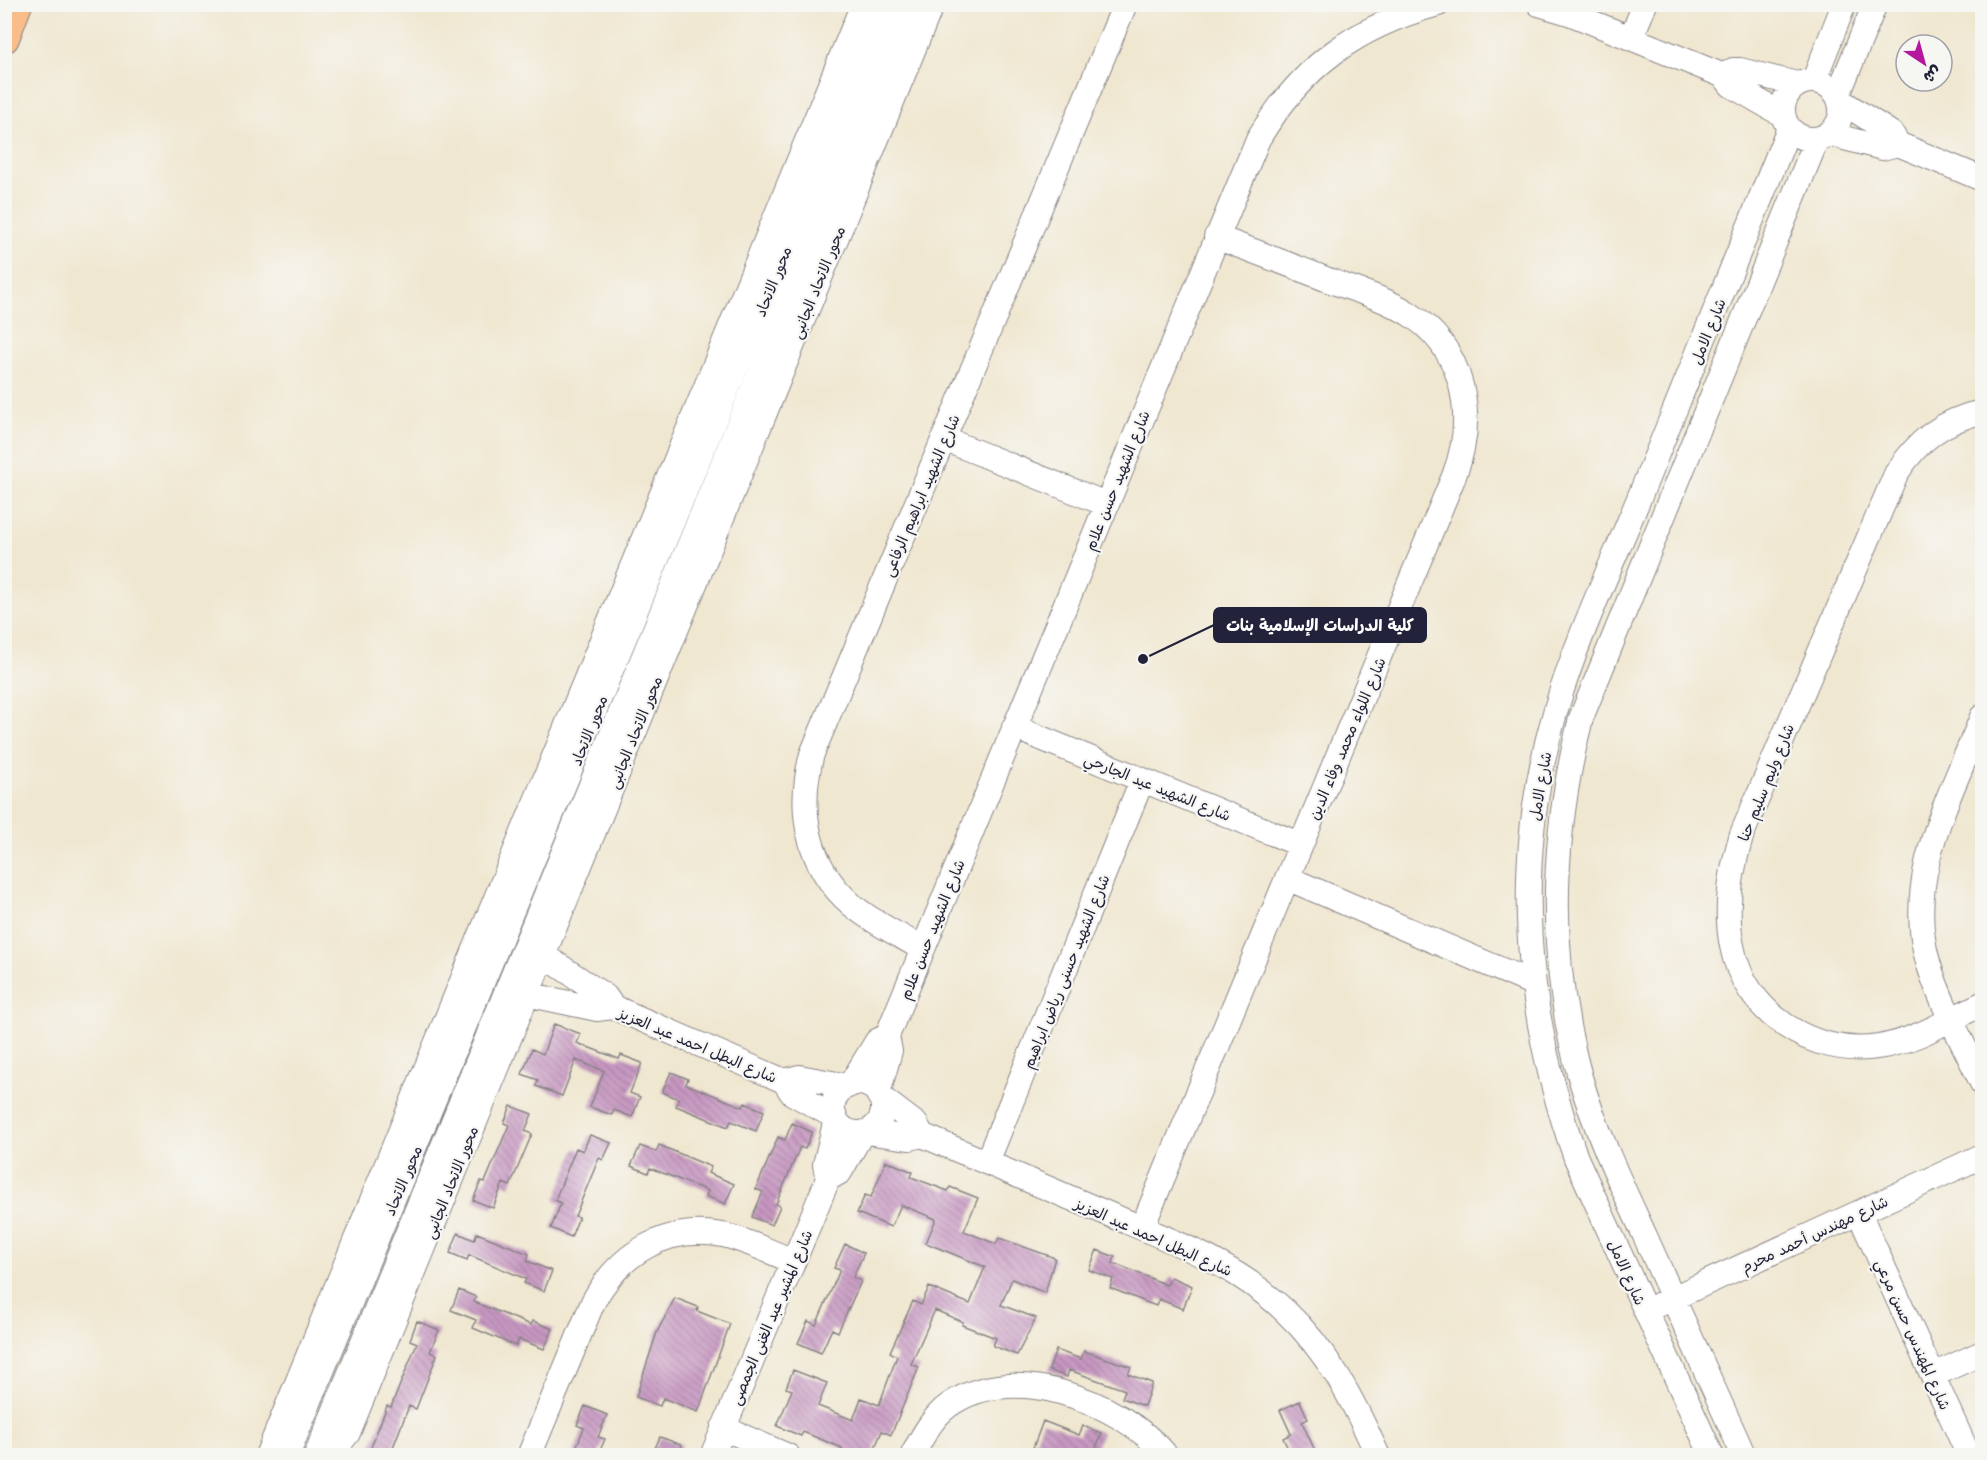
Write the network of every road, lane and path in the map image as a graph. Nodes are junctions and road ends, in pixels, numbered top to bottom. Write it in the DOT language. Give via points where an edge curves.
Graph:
graph roads {
  1 [pos="17,4"];
  2 [pos="863,4"];
  3 [pos="886,4"];
  4 [pos="911,4"];
  5 [pos="932,4"];
  6 [pos="1125,4"];
  7 [pos="1438,4"];
  8 [pos="1539,4"];
  9 [pos="1645,4"];
  10 [pos="1844,4"];
  11 [pos="1875,4"];
  12 [pos="4,38"];
  13 [pos="1631,38"];
  14 [pos="1724,76"];
  15 [pos="1805,82"];
  16 [pos="1839,98"];
  17 [pos="1786,121"];
  18 [pos="1823,136"];
  19 [pos="1898,144"];
  20 [pos="1983,179"];
  21 [pos="1216,237"];
  22 [pos="1983,412"];
  23 [pos="944,439"];
  24 [pos="1106,504"];
  25 [pos="1983,717"];
  26 [pos="1014,727"];
  27 [pos="1142,780"];
  28 [pos="1301,845"];
  29 [pos="1287,878"];
  30 [pos="503,937"];
  31 [pos="535,949"];
  32 [pos="923,949"];
  33 [pos="484,981"];
  34 [pos="1532,983"];
  35 [pos="517,992"];
  36 [pos="1983,1004"];
  37 [pos="612,1007"];
  38 [pos="1952,1018"];
  39 [pos="887,1036"];
  40 [pos="784,1081"];
  41 [pos="1983,1083"];
  42 [pos="849,1085"];
  43 [pos="879,1095"];
  44 [pos="835,1118"];
  45 [pos="865,1132"];
  46 [pos="922,1135"];
  47 [pos="1983,1156"];
  48 [pos="987,1162"];
  49 [pos="828,1179"];
  50 [pos="1859,1212"];
  51 [pos="1142,1228"];
  52 [pos="793,1261"];
  53 [pos="1673,1298"];
  54 [pos="1646,1310"];
  55 [pos="1983,1353"];
  56 [pos="1933,1375"];
  57 [pos="723,1428"];
  58 [pos="267,1455"];
  59 [pos="287,1455"];
  60 [pos="316,1455"];
  61 [pos="330,1455"];
  62 [pos="529,1455"];
  63 [pos="712,1455"];
  64 [pos="788,1455"];
  65 [pos="912,1455"];
  66 [pos="1167,1455"];
  67 [pos="1378,1455"];
  68 [pos="1712,1455"];
  69 [pos="1744,1455"];
  70 [pos="1969,1455"];
  1 -- 12 [label="main road"];
  2 -- 58 [label="street"];
  3 -- 30 [label="street, محور الاتحاد"];
  4 -- 31 [label="street, محور الاتحاد"];
  5 -- 31 [label="street, محور الاتحاد الجانبى"];
  6 -- 23 [label="street, شارع الشهيد ابراهيم الرفاعى"];
  7 -- 21 [label="street, شارع الشهيد حسن علام" via="1386,21 1346,42 1296,85 1258,139"];
  8 -- 13 [label="street"];
  9 -- 13 [label="street"];
  10 -- 15 [label="street"];
  11 -- 16 [label="street"];
  13 -- 14 [label="street"];
  14 -- 15 [label="street" via="1737,70"];
  14 -- 17 [label="street" via="1731,85"];
  15 -- 16 [label="street" via="1828,84"];
  15 -- 17 [label="street" via="1785,98"];
  16 -- 18 [label="street" via="1839,123"];
  16 -- 19 [label="street" via="1892,134"];
  17 -- 18 [label="street" via="1799,136"];
  17 -- 34 [label="street, شارع الامل" via="1557,708 1540,775 1530,844 1528,914"];
  18 -- 19 [label="street" via="1882,147"];
  18 -- 53 [label="street, شارع الامل" via="1594,684 1572,753 1560,825 1557,934 1574,1051 1604,1146"];
  19 -- 20 [label="street"];
  21 -- 24 [label="street, شارع الشهيد حسن علام"];
  21 -- 28 [label="street, شارع اللواء محمد وفاء الدين" via="1411,315 1426,327 1451,359 1464,396 1466,437 1461,457"];
  22 -- 38 [label="street, شارع وليم سليم حنا" via="1933,432 1906,458 1896,474 1742,834 1729,903 1732,948 1738,968 1761,1005 1794,1032 1835,1047 1877,1047 1899,1043"];
  23 -- 24 [label="street"];
  23 -- 32 [label="street, شارع الشهيد ابراهيم الرفاعى" via="812,754 803,801 812,848 836,890 873,920"];
  24 -- 26 [label="street, شارع الشهيد حسن علام"];
  25 -- 38 [label="street" via="1929,851 1921,888 1923,945 1934,981"];
  26 -- 27 [label="street, شارع الشهيد عيد الجارحي"];
  26 -- 32 [label="street, شارع الشهيد حسن علام"];
  27 -- 28 [label="street, شارع الشهيد عيد الجارحي"];
  27 -- 48 [label="street, شارع الشهيد حسنى رياض ابراهيم"];
  28 -- 29 [label="street, شارع اللواء محمد وفاء الدين"];
  29 -- 34 [label="street"];
  29 -- 51 [label="street, شارع اللواء محمد وفاء الدين"];
  30 -- 31 [label="street, شارع البطل احمد عبد العزيز"];
  30 -- 33 [label="street, محور الاتحاد"];
  31 -- 35 [label="street, محور الاتحاد الجانبى"];
  31 -- 37 [label="street, شارع البطل احمد عبد العزيز" via="605,996"];
  32 -- 39 [label="street, شارع الشهيد حسن علام"];
  33 -- 35 [label="street, شارع البطل احمد عبد العزيز"];
  33 -- 59 [label="street, محور الاتحاد"];
  34 -- 54 [label="street, شارع الامل" via="1544,1054 1564,1124"];
  35 -- 37 [label="street, شارع البطل احمد عبد العزيز" via="597,1010"];
  35 -- 60 [label="street, محور الاتحاد"];
  35 -- 61 [label="street, محور الاتحاد الجانبى" via="348,1433"];
  36 -- 38 [label="street, شارع وليم سليم حنا"];
  37 -- 40 [label="street, شارع البطل احمد عبد العزيز"];
  38 -- 41 [label="street"];
  39 -- 42 [label="street, شارع الشهيد حسن علام" via="877,1041"];
  39 -- 43 [label="street, شارع الشهيد حسن علام" via="891,1051"];
  40 -- 42 [label="street, شارع البطل احمد عبد العزيز" via="799,1077"];
  40 -- 44 [label="street, شارع البطل احمد عبد العزيز" via="792,1093"];
  42 -- 43 [label="street" via="863,1084"];
  42 -- 44 [label="street" via="835,1099"];
  43 -- 45 [label="street" via="881,1116"];
  43 -- 46 [label="street, شارع البطل احمد عبد العزيز" via="916,1124"];
  44 -- 45 [label="street" via="844,1129"];
  44 -- 49 [label="street, شارع المشير عبد الغنى الجمصى" via="825,1165"];
  45 -- 46 [label="street, شارع البطل احمد عبد العزيز" via="910,1138"];
  45 -- 49 [label="street, شارع المشير عبد الغنى الجمصى" via="840,1172"];
  46 -- 48 [label="street, شارع البطل احمد عبد العزيز"];
  47 -- 50 [label="street, شارع مهندس أحمد محرم"];
  48 -- 51 [label="street, شارع البطل احمد عبد العزيز"];
  49 -- 52 [label="street, شارع المشير عبد الغنى الجمصى"];
  50 -- 53 [label="street, شارع مهندس أحمد محرم"];
  50 -- 56 [label="street, شارع المهندس حسن مرعي"];
  51 -- 67 [label="street, شارع البطل احمد عبد العزيز" via="1232,1270 1285,1311 1329,1362"];
  52 -- 57 [label="street, شارع المشير عبد الغنى الجمصى"];
  52 -- 62 [label="street" via="725,1236 702,1233 679,1234 637,1250 619,1264 593,1302"];
  53 -- 54 [label="street, شارع مهندس أحمد محرم"];
  53 -- 69 [label="street, شارع الامل"];
  54 -- 68 [label="street, شارع الامل"];
  55 -- 56 [label="street"];
  56 -- 70 [label="street, شارع المهندس حسن مرعي"];
  57 -- 63 [label="street, شارع المشير عبد الغنى الجمصى"];
  57 -- 64 [label="street"];
  65 -- 66 [label="street" via="933,1420 959,1400 975,1392 1013,1387 1052,1390 1089,1401 1124,1418"];
}
